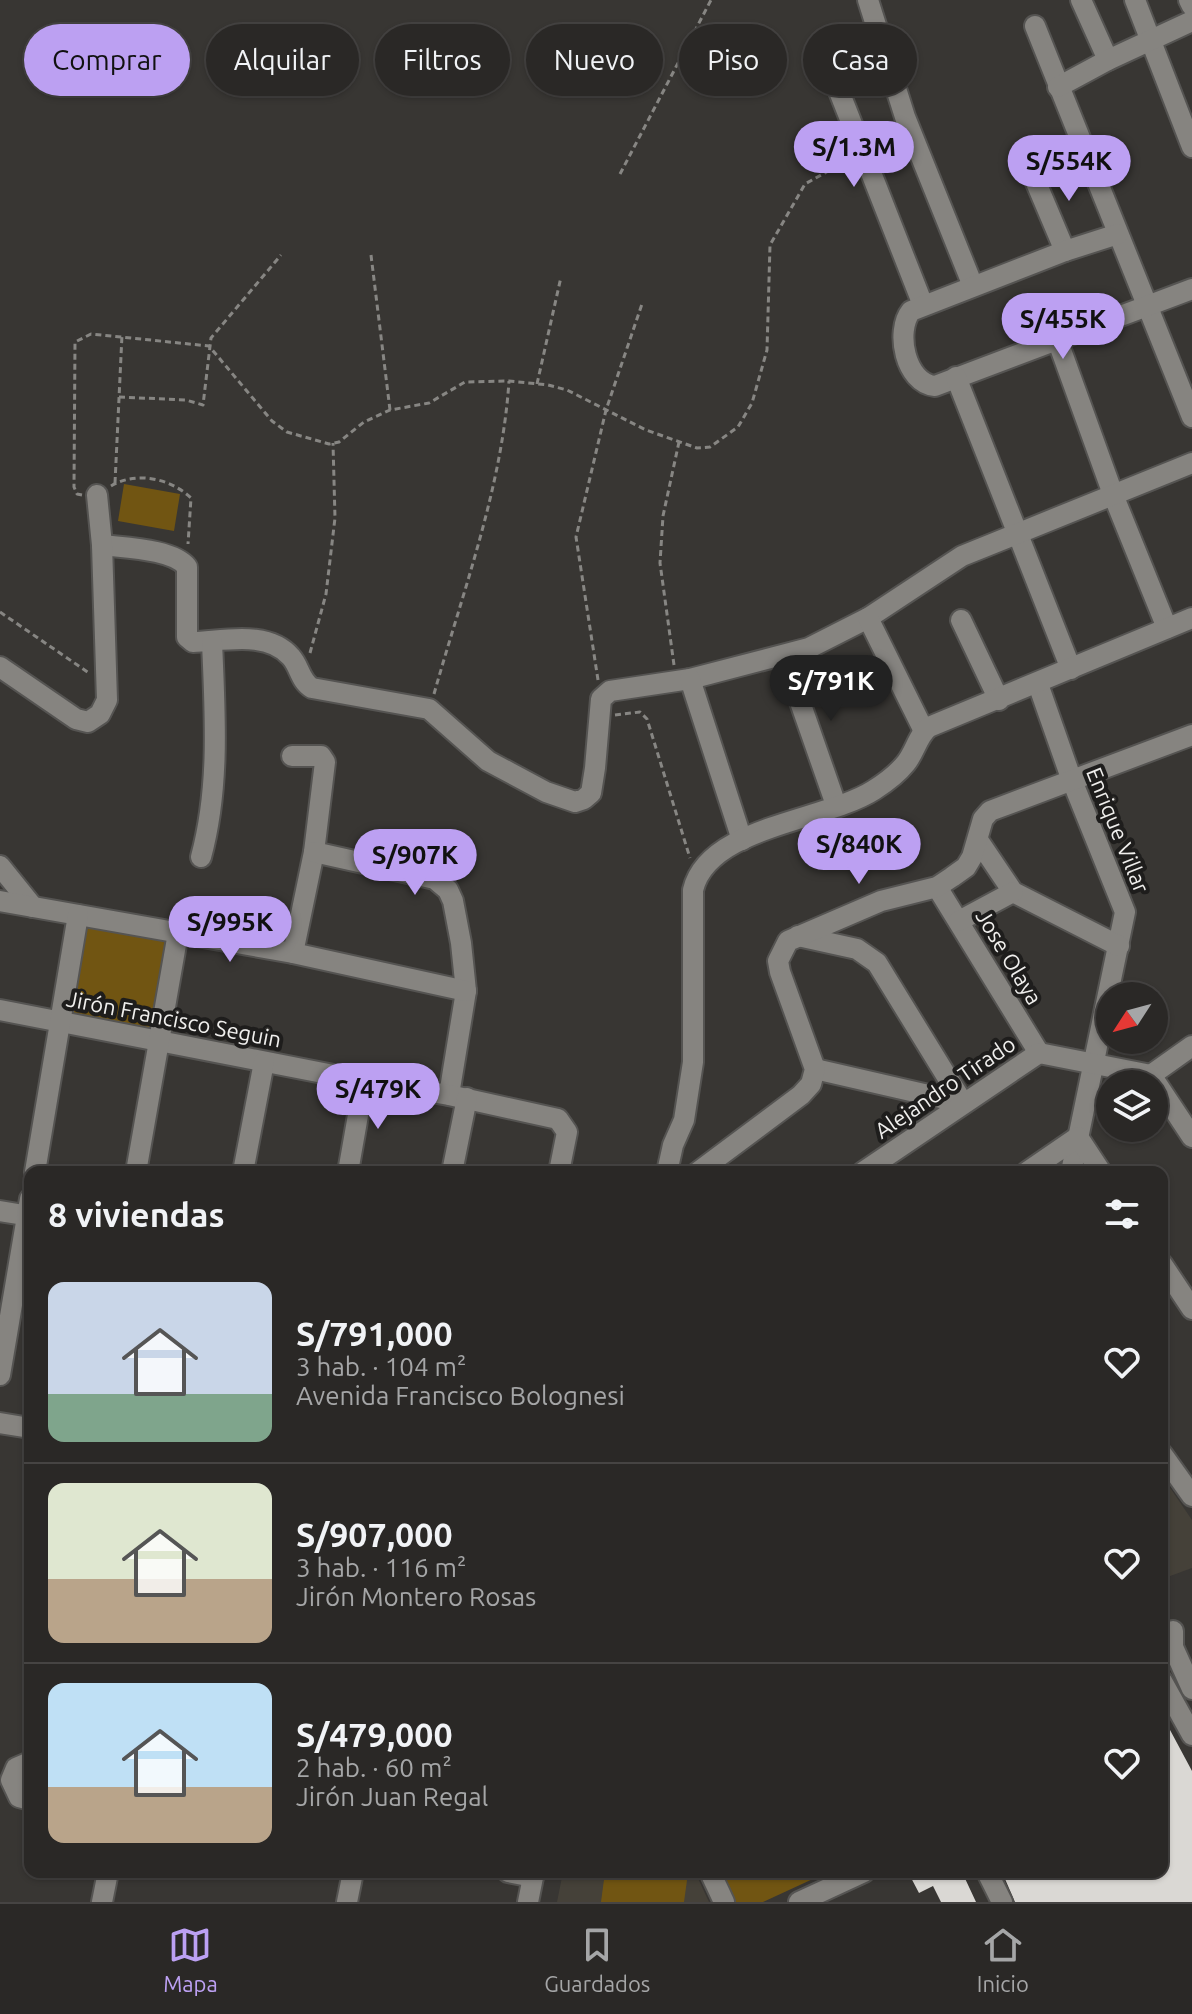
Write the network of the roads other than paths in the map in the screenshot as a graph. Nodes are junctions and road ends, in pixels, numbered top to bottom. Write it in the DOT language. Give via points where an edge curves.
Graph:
graph roads {
  1 [pos="868,0"];
  2 [pos="1081,0"];
  3 [pos="1135,0"];
  4 [pos="1189,0"];
  5 [pos="1192,6"];
  6 [pos="1192,21"];
  7 [pos="1035,26"];
  8 [pos="1149,40"];
  9 [pos="1108,60"];
  10 [pos="1058,87"];
  11 [pos="841,96"];
  12 [pos="911,134"];
  13 [pos="1192,147"];
  14 [pos="862,152"];
  15 [pos="1032,173"];
  16 [pos="1118,234"];
  17 [pos="1065,251"];
  18 [pos="973,286"];
  19 [pos="1192,289"];
  20 [pos="923,305"];
  21 [pos="1146,305"];
  22 [pos="1057,339"];
  23 [pos="956,377"];
  24 [pos="1192,417"];
  25 [pos="1192,463"];
  26 [pos="97,495"];
  27 [pos="1114,497"];
  28 [pos="1017,535"];
  29 [pos="102,545"];
  30 [pos="868,618"];
  31 [pos="1192,618"];
  32 [pos="961,620"];
  33 [pos="1167,628"];
  34 [pos="212,642"];
  35 [pos="784,656"];
  36 [pos="0,667"];
  37 [pos="1071,669"];
  38 [pos="683,680"];
  39 [pos="1038,684"];
  40 [pos="999,700"];
  41 [pos="924,731"];
  42 [pos="1192,735"];
  43 [pos="292,756"];
  44 [pos="1071,778"];
  45 [pos="836,805"];
  46 [pos="742,840"];
  47 [pos="978,840"];
  48 [pos="314,852"];
  49 [pos="201,857"];
  50 [pos="0,866"];
  51 [pos="937,887"];
  52 [pos="1013,892"];
  53 [pos="0,901"];
  54 [pos="33,907"];
  55 [pos="78,915"];
  56 [pos="959,921"];
  57 [pos="178,933"];
  58 [pos="798,936"];
  59 [pos="1119,946"];
  60 [pos="293,953"];
  61 [pos="466,991"];
  62 [pos="0,1010"];
  63 [pos="60,1021"];
  64 [pos="159,1041"];
  65 [pos="1192,1046"];
  66 [pos="1039,1053"];
  67 [pos="264,1062"];
  68 [pos="1094,1064"];
  69 [pos="815,1069"];
  70 [pos="1125,1070"];
  71 [pos="1158,1070"];
  72 [pos="364,1081"];
  73 [pos="458,1096"];
  74 [pos="1168,1101"];
  75 [pos="963,1103"];
  76 [pos="1078,1137"];
  77 [pos="1192,1137"];
  78 [pos="36,1166"];
  79 [pos="137,1166"];
  80 [pos="244,1166"];
  81 [pos="349,1166"];
  82 [pos="452,1166"];
  83 [pos="560,1166"];
  84 [pos="668,1166"];
  85 [pos="706,1166"];
  86 [pos="872,1166"];
  87 [pos="1036,1166"];
  88 [pos="1072,1166"];
  89 [pos="1097,1166"];
  90 [pos="24,1210"];
  91 [pos="0,1211"];
  92 [pos="24,1238"];
  93 [pos="1168,1273"];
  94 [pos="1192,1309"];
  95 [pos="0,1375"];
  96 [pos="0,1423"];
  97 [pos="24,1427"];
  98 [pos="1168,1462"];
  99 [pos="1192,1496"];
  100 [pos="1176,1630"];
  101 [pos="1192,1689"];
  102 [pos="1168,1692"];
  103 [pos="1192,1735"];
  104 [pos="24,1765"];
  105 [pos="24,1798"];
  106 [pos="107,1878"];
  107 [pos="352,1878"];
  108 [pos="533,1878"];
  109 [pos="713,1878"];
  110 [pos="851,1878"];
  111 [pos="990,1878"];
  112 [pos="102,1902"];
  113 [pos="347,1902"];
  114 [pos="528,1902"];
  115 [pos="724,1902"];
  116 [pos="799,1902"];
  117 [pos="1002,1902"];
  1 -- 12 [label="street"];
  2 -- 9 [label="street"];
  3 -- 8 [label="street"];
  4 -- 5 [label="street"];
  6 -- 8 [label="street"];
  7 -- 10 [label="street"];
  8 -- 9 [label="street"];
  8 -- 13 [label="street"];
  9 -- 10 [label="street"];
  10 -- 16 [label="street"];
  11 -- 14 [label="street"];
  12 -- 14 [label="street"];
  12 -- 18 [label="street"];
  14 -- 20 [label="street"];
  15 -- 17 [label="street"];
  16 -- 17 [label="street"];
  16 -- 21 [label="street"];
  17 -- 18 [label="street"];
  18 -- 20 [label="street"];
  19 -- 21 [label="street"];
  20 -- 23 [label="street" via="911,311 903,325 909,363 927,385"];
  21 -- 22 [label="street"];
  21 -- 24 [label="street"];
  22 -- 23 [label="street"];
  22 -- 27 [label="street"];
  23 -- 28 [label="street"];
  25 -- 27 [label="street"];
  26 -- 29 [label="street"];
  27 -- 28 [label="street"];
  27 -- 33 [label="street"];
  28 -- 30 [label="street" via="962,556"];
  28 -- 37 [label="street"];
  29 -- 34 [label="street" via="177,558 187,567 187,637"];
  29 -- 36 [label="street" via="107,700 100,714 88,722 76,719"];
  30 -- 35 [label="street"];
  30 -- 41 [label="street"];
  31 -- 33 [label="street"];
  32 -- 40 [label="street"];
  33 -- 37 [label="street"];
  34 -- 38 [label="street" via="270,642 286,652 312,688 429,709 488,761 575,802 591,793 604,694"];
  34 -- 49 [label="street" via="215,755 210,824"];
  35 -- 38 [label="street"];
  35 -- 45 [label="street"];
  37 -- 39 [label="street"];
  38 -- 46 [label="street"];
  39 -- 40 [label="street"];
  39 -- 44 [label="street, Enrique Villar"];
  40 -- 41 [label="street"];
  41 -- 45 [label="street" via="893,776 871,792"];
  42 -- 44 [label="street"];
  43 -- 48 [label="street" via="321,756 325,762"];
  44 -- 47 [label="street" via="990,811"];
  44 -- 59 [label="street, Enrique Villar" via="1125,912"];
  45 -- 46 [label="street"];
  46 -- 84 [label="street" via="712,856 693,890 693,1062 684,1120"];
  47 -- 51 [label="street" via="966,867"];
  47 -- 52 [label="street"];
  48 -- 60 [label="street"];
  48 -- 61 [label="street" via="442,883 453,901"];
  50 -- 54 [label="street"];
  51 -- 56 [label="street, Jose Olaya"];
  51 -- 58 [label="street" via="881,901"];
  52 -- 56 [label="street"];
  52 -- 59 [label="street"];
  53 -- 54 [label="street"];
  54 -- 55 [label="street"];
  55 -- 57 [label="street"];
  55 -- 63 [label="street"];
  56 -- 66 [label="street, Jose Olaya"];
  57 -- 60 [label="street"];
  57 -- 64 [label="street"];
  58 -- 69 [label="street" via="788,941 778,961"];
  58 -- 75 [label="street" via="857,949 877,963"];
  59 -- 68 [label="street, Enrique Villar"];
  60 -- 61 [label="street"];
  61 -- 73 [label="street"];
  62 -- 63 [label="street, Jirón Francisco Seguin"];
  63 -- 64 [label="street, Jirón Francisco Seguin"];
  63 -- 78 [label="street"];
  64 -- 67 [label="street, Jirón Francisco Seguin"];
  64 -- 79 [label="street"];
  65 -- 71 [label="street"];
  66 -- 68 [label="street, Alejandro Tirado"];
  66 -- 75 [label="street, Alejandro Tirado"];
  67 -- 72 [label="street, Jirón Francisco Seguin"];
  67 -- 80 [label="street"];
  68 -- 70 [label="street, Alejandro Tirado"];
  68 -- 76 [label="street, Enrique Villar"];
  69 -- 75 [label="street"];
  69 -- 85 [label="street" via="801,1095"];
  72 -- 73 [label="street, Jirón Francisco Seguin"];
  72 -- 81 [label="street"];
  73 -- 82 [label="street"];
  73 -- 83 [label="street, Jirón Francisco Seguin" via="558,1119 567,1132"];
  74 -- 77 [label="street"];
  75 -- 86 [label="street, Alejandro Tirado"];
  76 -- 87 [label="street"];
  76 -- 88 [label="street, Enrique Villar"];
  76 -- 89 [label="street"];
  90 -- 91 [label="street"];
  92 -- 95 [label="street"];
  93 -- 94 [label="street"];
  96 -- 97 [label="street"];
  98 -- 99 [label="street"];
  100 -- 101 [label="street" via="1173,1647"];
  102 -- 103 [label="street"];
  104 -- 105 [label="street" via="11,1780"];
  106 -- 112 [label="street"];
  107 -- 113 [label="street"];
  108 -- 114 [label="street"];
  109 -- 115 [label="street"];
  110 -- 116 [label="street"];
  111 -- 117 [label="street"];
}
